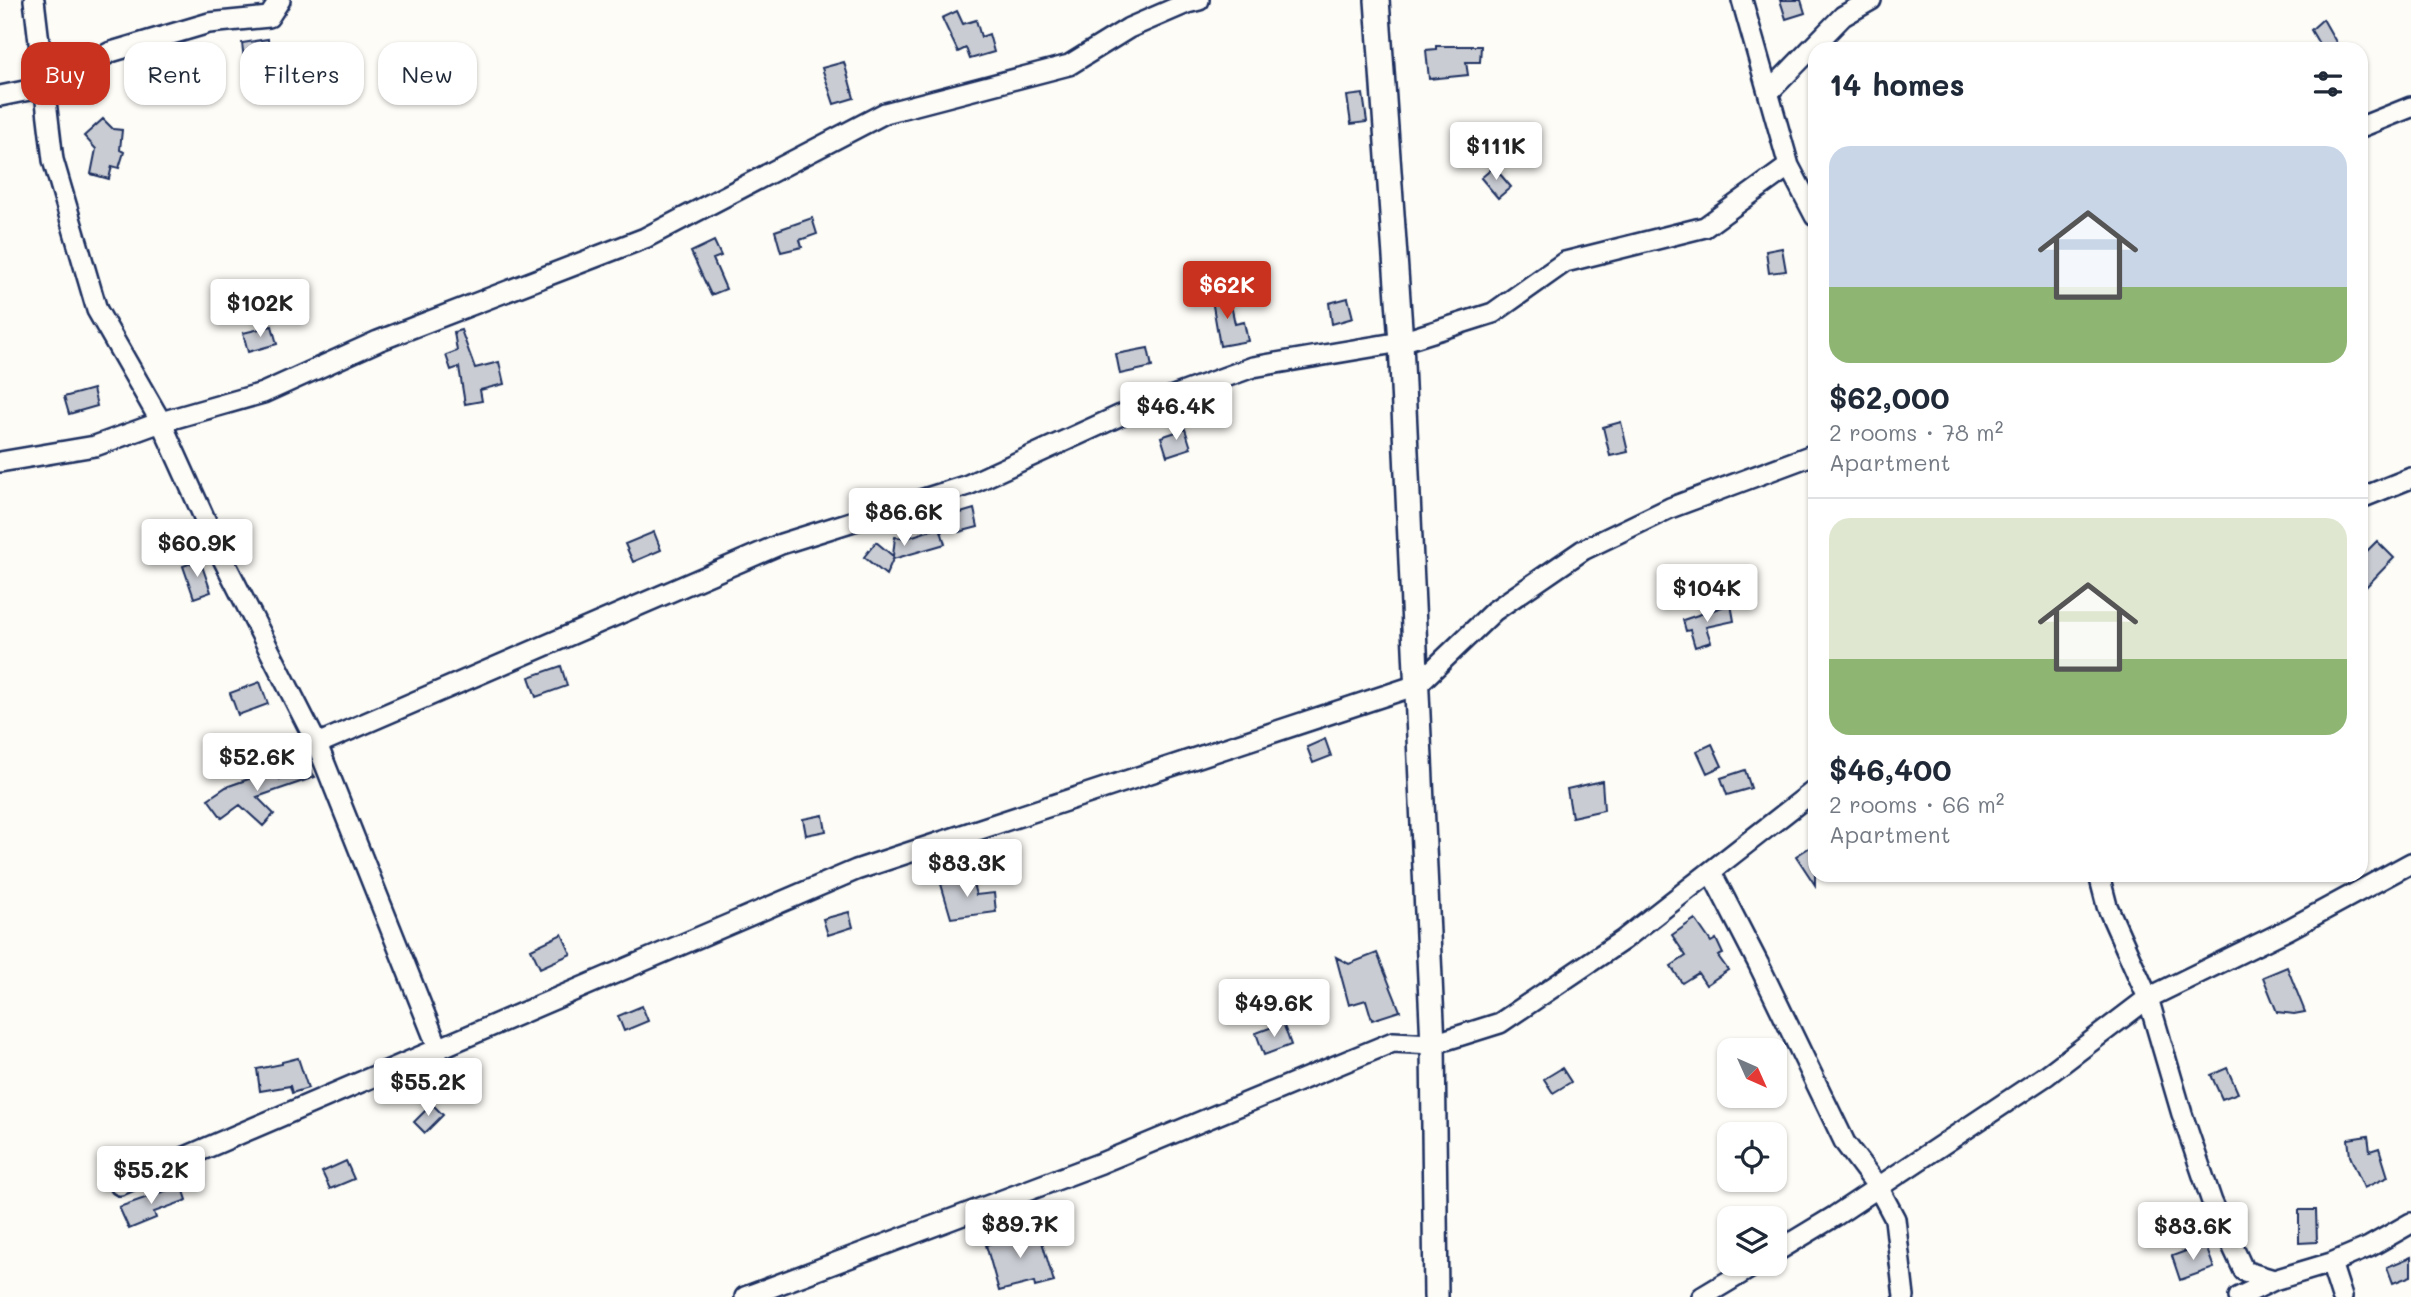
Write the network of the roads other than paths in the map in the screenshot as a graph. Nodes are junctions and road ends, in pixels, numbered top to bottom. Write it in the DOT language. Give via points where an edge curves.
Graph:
graph roads {
  1 [pos="34,0"];
  2 [pos="280,0"];
  3 [pos="1199,0"];
  4 [pos="1377,0"];
  5 [pos="1742,0"];
  6 [pos="1871,0"];
  7 [pos="39,42"];
  8 [pos="1818,42"];
  9 [pos="1808,52"];
  10 [pos="110,53"];
  11 [pos="1770,91"];
  12 [pos="21,92"];
  13 [pos="0,96"];
  14 [pos="46,105"];
  15 [pos="2411,107"];
  16 [pos="2368,124"];
  17 [pos="1789,166"];
  18 [pos="1808,203"];
  19 [pos="1401,342"];
  20 [pos="161,422"];
  21 [pos="1808,457"];
  22 [pos="0,462"];
  23 [pos="2411,478"];
  24 [pos="2368,495"];
  25 [pos="1417,685"];
  26 [pos="317,744"];
  27 [pos="1808,796"];
  28 [pos="2411,863"];
  29 [pos="1711,872"];
  30 [pos="2101,882"];
  31 [pos="2148,998"];
  32 [pos="1433,1044"];
  33 [pos="439,1050"];
  34 [pos="120,1185"];
  35 [pos="1878,1187"];
  36 [pos="2411,1223"];
  37 [pos="1787,1245"];
  38 [pos="2331,1263"];
  39 [pos="1737,1276"];
  40 [pos="2274,1280"];
  41 [pos="745,1297"];
  42 [pos="1436,1297"];
  43 [pos="1702,1297"];
  44 [pos="1904,1297"];
  45 [pos="2239,1297"];
  46 [pos="2342,1297"];
  1 -- 7 [label="street"];
  2 -- 10 [label="street" via="270,17 209,23"];
  3 -- 20 [label="street" via="1129,28 1069,65 885,113 645,238 378,341 263,393"];
  4 -- 19 [label="street"];
  5 -- 11 [label="street"];
  6 -- 8 [label="street" via="1843,16"];
  9 -- 11 [label="street"];
  11 -- 17 [label="street"];
  12 -- 13 [label="street"];
  14 -- 20 [label="street" via="53,160 97,310"];
  15 -- 16 [label="street"];
  17 -- 18 [label="street"];
  17 -- 19 [label="street" via="1705,227 1565,262 1493,313"];
  19 -- 25 [label="street"];
  19 -- 26 [label="street" via="1253,367 1121,415 968,485 781,544"];
  20 -- 22 [label="street" via="95,446"];
  20 -- 26 [label="street" via="222,557"];
  21 -- 25 [label="street" via="1670,508 1583,550 1494,611"];
  23 -- 24 [label="street"];
  25 -- 32 [label="street"];
  25 -- 33 [label="street" via="856,870"];
  26 -- 33 [label="street"];
  27 -- 29 [label="street"];
  28 -- 31 [label="street"];
  29 -- 32 [label="street" via="1623,940 1500,1023"];
  29 -- 35 [label="street" via="1845,1143"];
  30 -- 31 [label="street"];
  31 -- 35 [label="street" via="2047,1075"];
  31 -- 40 [label="street" via="2212,1202 2244,1271"];
  32 -- 41 [label="street" via="1393,1042 1101,1163"];
  32 -- 42 [label="street"];
  33 -- 34 [label="street"];
  35 -- 37 [label="street"];
  35 -- 44 [label="street" via="1895,1219"];
  36 -- 38 [label="street"];
  38 -- 40 [label="street"];
  38 -- 46 [label="street"];
  39 -- 43 [label="street"];
  40 -- 45 [label="street"];
}
